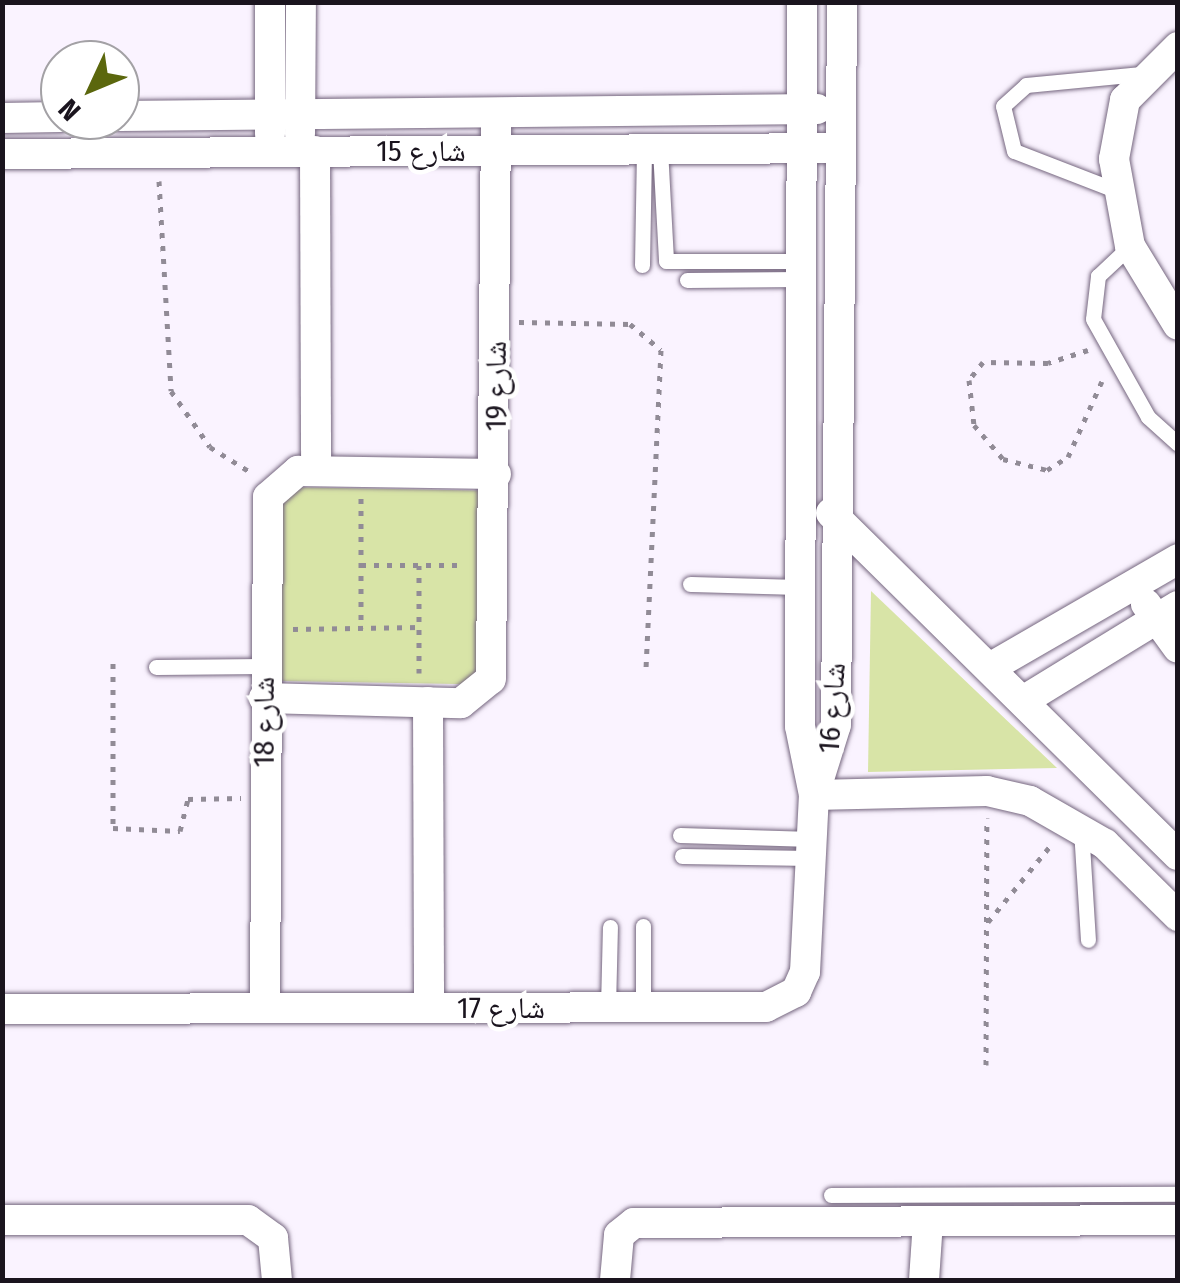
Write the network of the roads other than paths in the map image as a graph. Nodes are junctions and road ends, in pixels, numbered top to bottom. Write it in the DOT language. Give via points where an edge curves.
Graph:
graph roads {
  1 [pos="270,2"];
  2 [pos="301,2"];
  3 [pos="802,2"];
  4 [pos="842,2"];
  5 [pos="1178,47"];
  6 [pos="1141,74"];
  7 [pos="800,109"];
  8 [pos="840,109"];
  9 [pos="496,113"];
  10 [pos="285,115"];
  11 [pos="140,116"];
  12 [pos="40,117"];
  13 [pos="2,118"];
  14 [pos="800,148"];
  15 [pos="840,148"];
  16 [pos="652,150"];
  17 [pos="496,151"];
  18 [pos="295,152"];
  19 [pos="2,154"];
  20 [pos="1115,190"];
  21 [pos="1130,246"];
  22 [pos="642,265"];
  23 [pos="800,270"];
  24 [pos="686,280"];
  25 [pos="1178,325"];
  26 [pos="1178,444"];
  27 [pos="316,470"];
  28 [pos="496,474"];
  29 [pos="800,518"];
  30 [pos="839,518"];
  31 [pos="1178,559"];
  32 [pos="690,584"];
  33 [pos="1133,585"];
  34 [pos="800,587"];
  35 [pos="1167,612"];
  36 [pos="1178,648"];
  37 [pos="264,666"];
  38 [pos="993,666"];
  39 [pos="156,667"];
  40 [pos="264,698"];
  41 [pos="1026,700"];
  42 [pos="424,702"];
  43 [pos="814,795"];
  44 [pos="1077,823"];
  45 [pos="680,834"];
  46 [pos="811,848"];
  47 [pos="1178,855"];
  48 [pos="682,856"];
  49 [pos="1178,865"];
  50 [pos="1153,887"];
  51 [pos="1178,916"];
  52 [pos="643,926"];
  53 [pos="610,928"];
  54 [pos="1088,940"];
  55 [pos="608,1007"];
  56 [pos="265,1008"];
  57 [pos="429,1008"];
  58 [pos="643,1008"];
  59 [pos="2,1009"];
  60 [pos="1178,1194"];
  61 [pos="831,1195"];
  62 [pos="2,1220"];
  63 [pos="1178,1220"];
  64 [pos="928,1222"];
  65 [pos="278,1280"];
  66 [pos="615,1280"];
  67 [pos="924,1280"];
  1 -- 10 [label="street"];
  2 -- 10 [label="street"];
  3 -- 7 [label="street, شارع 16"];
  4 -- 8 [label="street, شارع 16"];
  5 -- 6 [label="street"];
  6 -- 20 [label="street" via="1116,130"];
  6 -- 20 [label="lane" via="1026,85 1002,106 1014,151"];
  7 -- 8 [label="street, شارع 15"];
  7 -- 9 [label="street, شارع 15"];
  7 -- 14 [label="street, شارع 16"];
  8 -- 15 [label="street, شارع 16"];
  9 -- 10 [label="street, شارع 15"];
  9 -- 17 [label="street, شارع 19"];
  10 -- 11 [label="street, شارع 15"];
  10 -- 18 [label="street"];
  12 -- 13 [label="street"];
  14 -- 15 [label="street, شارع 15"];
  14 -- 16 [label="street, شارع 15"];
  14 -- 23 [label="street, شارع 16"];
  15 -- 30 [label="street, شارع 16"];
  16 -- 17 [label="street, شارع 15"];
  16 -- 22 [label="lane"];
  16 -- 23 [label="lane" via="666,261"];
  17 -- 18 [label="street, شارع 15"];
  17 -- 28 [label="street, شارع 19"];
  18 -- 19 [label="street, شارع 15"];
  18 -- 27 [label="street"];
  20 -- 21 [label="street"];
  21 -- 25 [label="street"];
  21 -- 26 [label="lane" via="1106,264 1093,290 1104,338 1148,417"];
  23 -- 24 [label="lane"];
  23 -- 29 [label="street, شارع 16"];
  27 -- 28 [label="street"];
  27 -- 37 [label="street, شارع 18" via="274,486 264,509"];
  28 -- 42 [label="street, شارع 19" via="496,660 478,694"];
  29 -- 30 [label="street" via="824,511"];
  29 -- 34 [label="street, شارع 16"];
  30 -- 38 [label="street"];
  30 -- 43 [label="street, شارع 16" via="834,744"];
  31 -- 33 [label="street"];
  32 -- 34 [label="lane"];
  33 -- 35 [label="street"];
  33 -- 38 [label="street"];
  34 -- 43 [label="street, شارع 16" via="801,742"];
  35 -- 36 [label="street"];
  35 -- 41 [label="street"];
  37 -- 39 [label="lane"];
  37 -- 40 [label="street, شارع 18"];
  38 -- 41 [label="street"];
  40 -- 42 [label="street"];
  40 -- 56 [label="street, شارع 18"];
  41 -- 47 [label="street"];
  42 -- 57 [label="street"];
  43 -- 44 [label="street" via="987,791"];
  43 -- 46 [label="street, شارع 17"];
  44 -- 50 [label="street"];
  44 -- 54 [label="lane"];
  45 -- 46 [label="lane"];
  46 -- 48 [label="lane"];
  46 -- 58 [label="street, شارع 17" via="796,992 766,1007"];
  49 -- 50 [label="street"];
  50 -- 51 [label="street"];
  52 -- 58 [label="lane"];
  53 -- 55 [label="lane"];
  55 -- 57 [label="street, شارع 17"];
  55 -- 58 [label="street, شارع 17"];
  56 -- 57 [label="street, شارع 17"];
  56 -- 59 [label="street, شارع 17"];
  60 -- 61 [label="lane"];
  62 -- 65 [label="street" via="248,1220 273,1238"];
  63 -- 64 [label="street"];
  64 -- 66 [label="street" via="629,1224"];
  64 -- 67 [label="street"];
}
